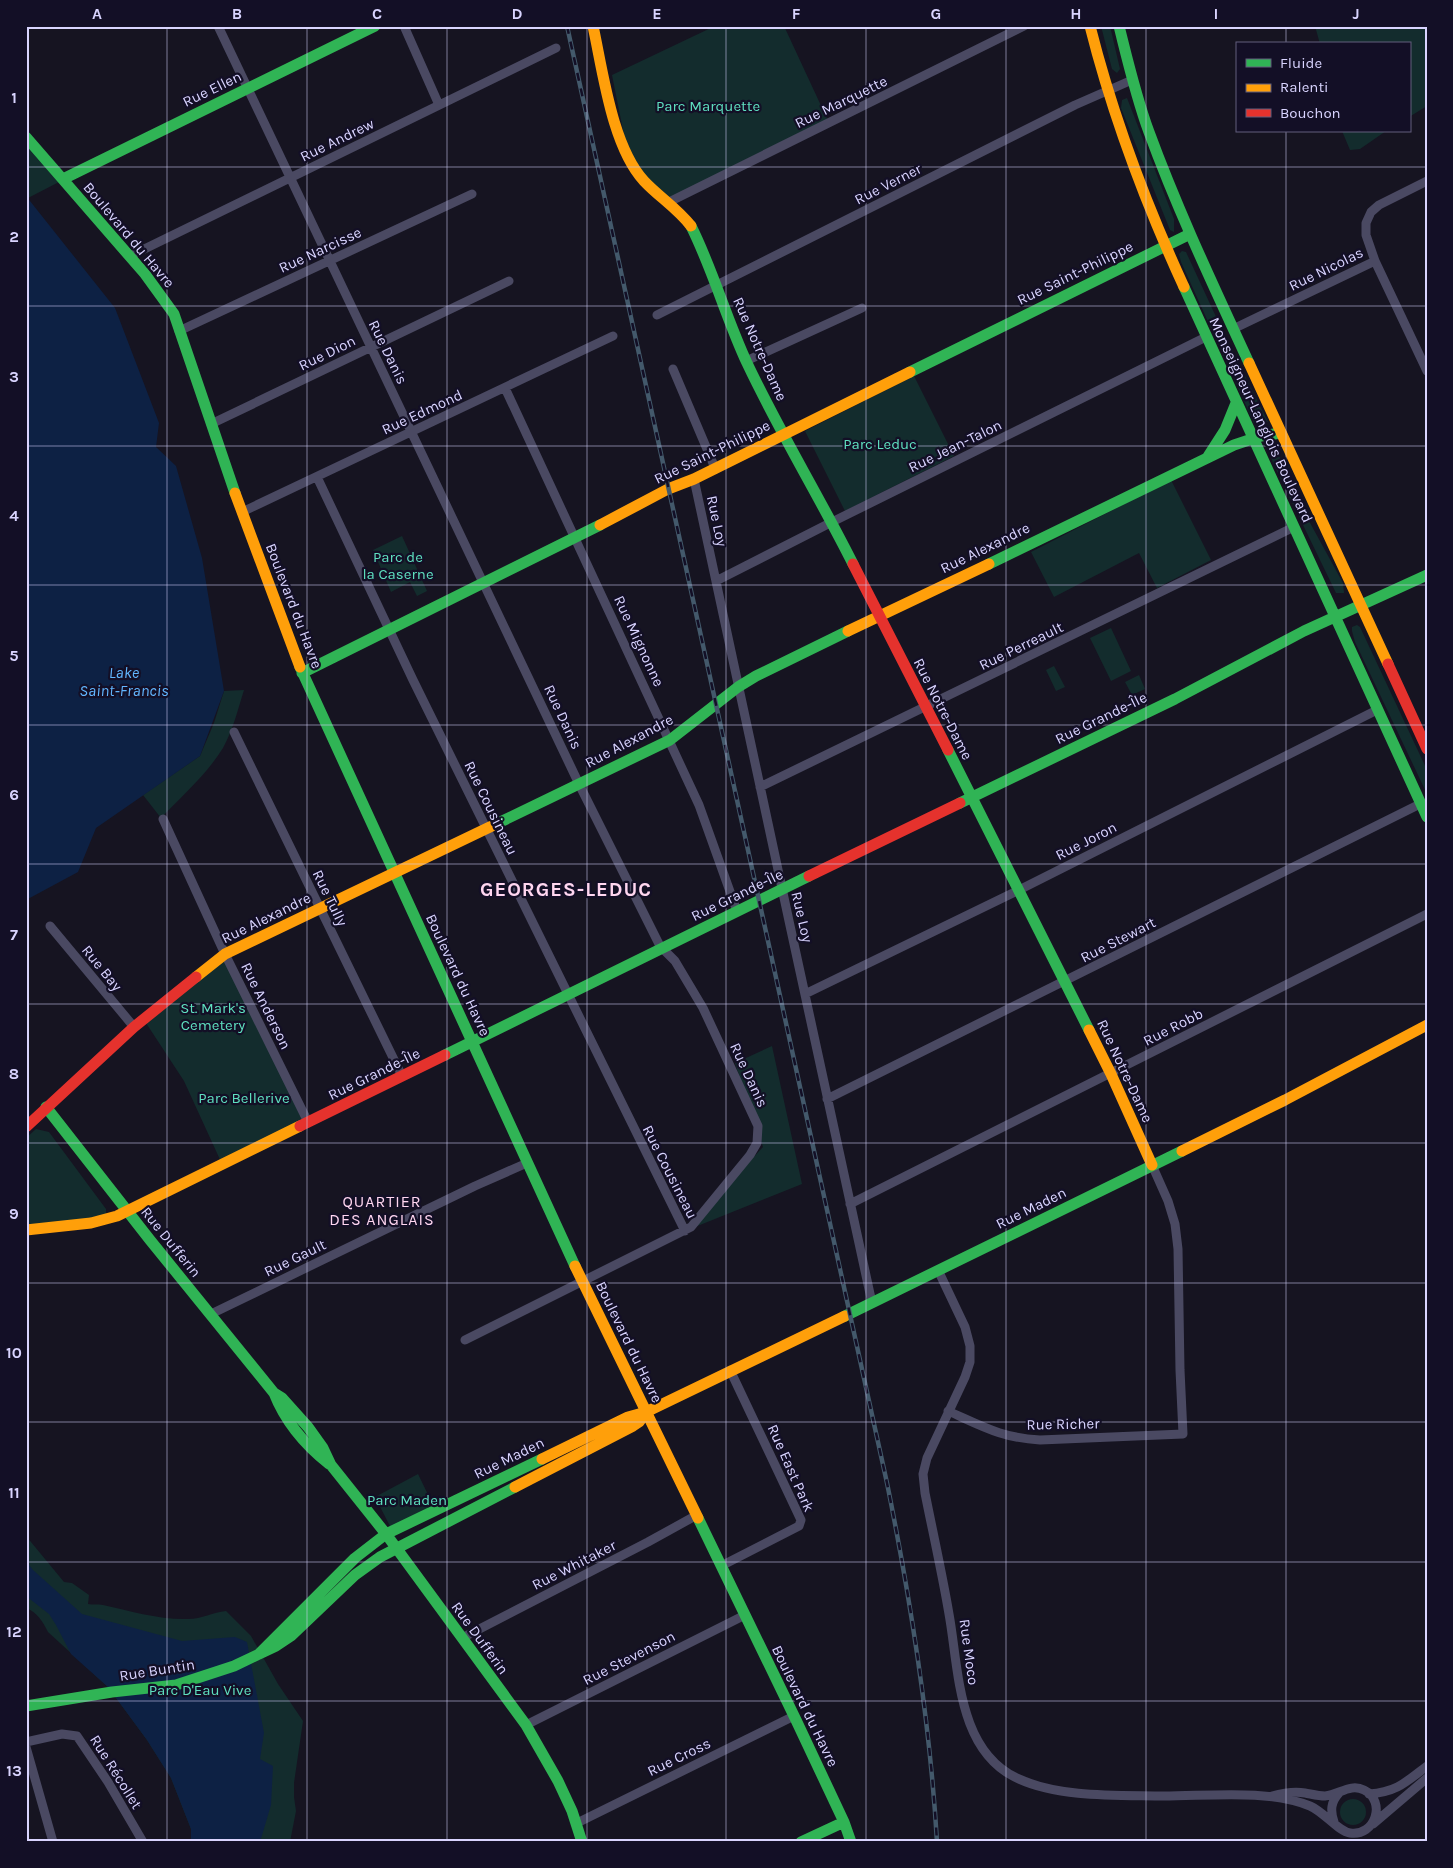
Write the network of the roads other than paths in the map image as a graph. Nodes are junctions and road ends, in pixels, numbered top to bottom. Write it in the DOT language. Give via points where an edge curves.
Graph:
graph roads {
  1 [pos="218,26"];
  2 [pos="375,26"];
  3 [pos="404,26"];
  4 [pos="1024,26"];
  5 [pos="1090,26"];
  6 [pos="1118,26"];
  7 [pos="594,27"];
  8 [pos="556,48"];
  9 [pos="1132,80"];
  10 [pos="248,88"];
  11 [pos="1107,90"];
  12 [pos="439,105"];
  13 [pos="26,137"];
  14 [pos="290,178"];
  15 [pos="63,179"];
  16 [pos="1427,182"];
  17 [pos="472,194"];
  18 [pos="669,202"];
  19 [pos="1190,234"];
  20 [pos="1165,246"];
  21 [pos="130,256"];
  22 [pos="329,261"];
  23 [pos="1375,261"];
  24 [pos="510,281"];
  25 [pos="717,286"];
  26 [pos="862,308"];
  27 [pos="657,316"];
  28 [pos="1233,329"];
  29 [pos="179,331"];
  30 [pos="614,336"];
  31 [pos="1206,337"];
  32 [pos="370,347"];
  33 [pos="746,361"];
  34 [pos="673,369"];
  35 [pos="1427,372"];
  36 [pos="505,388"];
  37 [pos="1236,403"];
  38 [pos="211,424"];
  39 [pos="411,432"];
  40 [pos="1281,433"];
  41 [pos="783,435"];
  42 [pos="1252,437"];
  43 [pos="1207,458"];
  44 [pos="715,468"];
  45 [pos="317,477"];
  46 [pos="694,479"];
  47 [pos="242,512"];
  48 [pos="832,522"];
  49 [pos="1294,527"];
  50 [pos="575,538"];
  51 [pos="1427,574"];
  52 [pos="716,581"];
  53 [pos="483,583"];
  54 [pos="1361,606"];
  55 [pos="880,617"];
  56 [pos="1335,617"];
  57 [pos="389,630"];
  58 [pos="302,673"];
  59 [pos="738,687"];
  60 [pos="926,708"];
  61 [pos="1378,710"];
  62 [pos="1422,724"];
  63 [pos="234,732"];
  64 [pos="670,740"];
  65 [pos="1427,749"];
  66 [pos="579,784"];
  67 [pos="760,788"];
  68 [pos="972,797"];
  69 [pos="1420,804"];
  70 [pos="1427,818"];
  71 [pos="163,819"];
  72 [pos="486,828"];
  73 [pos="394,873"];
  74 [pos="781,890"];
  75 [pos="1019,890"];
  76 [pos="320,909"];
  77 [pos="737,911"];
  78 [pos="1427,914"];
  79 [pos="50,926"];
  80 [pos="662,949"];
  81 [pos="225,954"];
  82 [pos="1065,981"];
  83 [pos="568,994"];
  84 [pos="805,994"];
  85 [pos="1427,1025"];
  86 [pos="134,1028"];
  87 [pos="472,1042"];
  88 [pos="1111,1074"];
  89 [pos="402,1076"];
  90 [pos="827,1099"];
  91 [pos="46,1107"];
  92 [pos="308,1122"];
  93 [pos="26,1127"];
  94 [pos="528,1162"];
  95 [pos="1152,1165"];
  96 [pos="850,1204"];
  97 [pos="126,1211"];
  98 [pos="26,1230"];
  99 [pos="684,1231"];
  100 [pos="938,1270"];
  101 [pos="582,1282"];
  102 [pos="872,1303"];
  103 [pos="211,1314"];
  104 [pos="465,1340"];
  105 [pos="730,1370"];
  106 [pos="948,1411"];
  107 [pos="646,1412"];
  108 [pos="1183,1434"];
  109 [pos="697,1515"];
  110 [pos="386,1534"];
  111 [pos="396,1548"];
  112 [pos="720,1566"];
  113 [pos="745,1615"];
  114 [pos="462,1638"];
  115 [pos="255,1656"];
  116 [pos="26,1706"];
  117 [pos="794,1716"];
  118 [pos="526,1725"];
  119 [pos="26,1742"];
  120 [pos="26,1747"];
  121 [pos="1427,1766"];
  122 [pos="1427,1778"];
  123 [pos="1343,1790"];
  124 [pos="1369,1794"];
  125 [pos="1272,1796"];
  126 [pos="844,1822"];
  127 [pos="577,1823"];
  128 [pos="1336,1825"];
  129 [pos="1368,1828"];
  130 [pos="53,1842"];
  131 [pos="143,1842"];
  132 [pos="582,1842"];
  133 [pos="801,1842"];
  134 [pos="851,1842"];
  135 [pos="1344,1842"];
  136 [pos="1358,1842"];
  1 -- 10 [label="street, Rue Danis"];
  2 -- 10 [label="main road, Rue Ellen"];
  3 -- 12 [label="street"];
  4 -- 18 [label="street, Rue Marquette"];
  5 -- 11 [label="main road, Monseigneur-Langlois Boulevard"];
  6 -- 9 [label="main road, Monseigneur-Langlois Boulevard"];
  7 -- 18 [label="main road, Rue Notre-Dame" via="614,120 627,157 644,181"];
  8 -- 12 [label="street, Rue Andrew"];
  9 -- 11 [label="street, Rue Verner"];
  9 -- 19 [label="main road, Monseigneur-Langlois Boulevard" via="1156,152"];
  10 -- 14 [label="street, Rue Danis"];
  10 -- 15 [label="main road, Rue Ellen"];
  11 -- 20 [label="main road, Monseigneur-Langlois Boulevard" via="1135,175"];
  11 -- 25 [label="street, Rue Verner"];
  12 -- 14 [label="street, Rue Andrew"];
  13 -- 15 [label="main road, Boulevard du Havre"];
  14 -- 21 [label="street, Rue Andrew"];
  14 -- 22 [label="street, Rue Danis"];
  15 -- 21 [label="main road, Boulevard du Havre"];
  16 -- 23 [label="street" via="1370,212 1366,235"];
  17 -- 22 [label="street, Rue Narcisse"];
  18 -- 25 [label="main road, Rue Notre-Dame" via="690,225"];
  19 -- 20 [label="main road, Rue Saint-Philippe"];
  19 -- 28 [label="main road, Monseigneur-Langlois Boulevard"];
  20 -- 31 [label="main road, Monseigneur-Langlois Boulevard"];
  20 -- 41 [label="main road, Rue Saint-Philippe"];
  21 -- 29 [label="main road, Boulevard du Havre" via="174,314"];
  22 -- 29 [label="street, Rue Narcisse"];
  22 -- 32 [label="street, Rue Danis"];
  23 -- 28 [label="street, Rue Nicolas"];
  23 -- 35 [label="street, Rue Nicolas"];
  24 -- 32 [label="street, Rue Dion"];
  25 -- 27 [label="street, Rue Verner"];
  25 -- 33 [label="main road, Rue Notre-Dame"];
  26 -- 33 [label="street"];
  28 -- 40 [label="main road, Monseigneur-Langlois Boulevard"];
  29 -- 38 [label="main road, Boulevard du Havre"];
  30 -- 36 [label="street, Rue Edmond"];
  31 -- 37 [label="main road, Monseigneur-Langlois Boulevard"];
  31 -- 48 [label="street, Rue Jean-Talon"];
  32 -- 38 [label="street, Rue Dion"];
  32 -- 39 [label="street, Rue Danis"];
  33 -- 41 [label="main road, Rue Notre-Dame"];
  34 -- 44 [label="street"];
  36 -- 39 [label="street, Rue Edmond"];
  36 -- 50 [label="street, Rue Mignonne"];
  37 -- 42 [label="main road, Monseigneur-Langlois Boulevard"];
  37 -- 43 [label="main road" via="1225,430"];
  38 -- 47 [label="main road, Boulevard du Havre"];
  39 -- 45 [label="street, Rue Edmond"];
  39 -- 53 [label="street, Rue Danis"];
  40 -- 42 [label="main road, Rue Alexandre"];
  40 -- 54 [label="main road, Monseigneur-Langlois Boulevard"];
  41 -- 44 [label="main road, Rue Saint-Philippe"];
  41 -- 48 [label="main road, Rue Notre-Dame"];
  42 -- 43 [label="main road, Rue Alexandre"];
  42 -- 49 [label="main road, Monseigneur-Langlois Boulevard"];
  43 -- 55 [label="main road, Rue Alexandre"];
  44 -- 46 [label="main road, Rue Saint-Philippe"];
  45 -- 47 [label="street, Rue Edmond"];
  45 -- 57 [label="street, Rue Cousineau"];
  46 -- 50 [label="main road, Rue Saint-Philippe" via="668,489"];
  46 -- 52 [label="street, Rue Loy"];
  47 -- 58 [label="main road, Boulevard du Havre"];
  48 -- 52 [label="street, Rue Jean-Talon"];
  48 -- 55 [label="main road, Rue Notre-Dame"];
  49 -- 56 [label="main road, Monseigneur-Langlois Boulevard"];
  49 -- 60 [label="street, Rue Perreault"];
  50 -- 53 [label="main road, Rue Saint-Philippe"];
  50 -- 64 [label="street, Rue Mignonne"];
  51 -- 54 [label="main road, Rue Grande-Île"];
  52 -- 59 [label="street, Rue Loy"];
  53 -- 57 [label="main road, Rue Saint-Philippe"];
  53 -- 66 [label="street, Rue Danis"];
  54 -- 56 [label="main road, Rue Grande-Île"];
  54 -- 62 [label="main road, Monseigneur-Langlois Boulevard"];
  55 -- 59 [label="main road, Rue Alexandre"];
  55 -- 60 [label="main road, Rue Notre-Dame"];
  56 -- 61 [label="main road, Monseigneur-Langlois Boulevard"];
  56 -- 68 [label="main road, Rue Grande-Île" via="1174,700"];
  57 -- 58 [label="main road, Rue Saint-Philippe"];
  57 -- 72 [label="street, Rue Cousineau"];
  58 -- 73 [label="main road, Boulevard du Havre"];
  59 -- 64 [label="main road, Rue Alexandre"];
  59 -- 67 [label="street, Rue Loy"];
  60 -- 67 [label="street, Rue Perreault"];
  60 -- 68 [label="main road, Rue Notre-Dame"];
  61 -- 69 [label="main road, Monseigneur-Langlois Boulevard"];
  61 -- 75 [label="street, Rue Joron"];
  62 -- 65 [label="main road, Monseigneur-Langlois Boulevard"];
  63 -- 76 [label="street, Rue Tully"];
  64 -- 66 [label="main road, Rue Alexandre"];
  64 -- 77 [label="street, Rue Mignonne" via="699,805"];
  66 -- 72 [label="main road, Rue Alexandre"];
  66 -- 80 [label="street, Rue Danis"];
  67 -- 74 [label="street, Rue Loy"];
  68 -- 74 [label="main road, Rue Grande-Île"];
  68 -- 75 [label="main road, Rue Notre-Dame"];
  69 -- 70 [label="main road, Monseigneur-Langlois Boulevard"];
  69 -- 82 [label="street, Rue Stewart"];
  71 -- 81 [label="street, Rue Anderson"];
  72 -- 73 [label="main road, Rue Alexandre"];
  72 -- 83 [label="street, Rue Cousineau"];
  73 -- 76 [label="main road, Rue Alexandre"];
  73 -- 87 [label="main road, Boulevard du Havre"];
  74 -- 77 [label="main road, Rue Grande-Île"];
  74 -- 84 [label="street, Rue Loy"];
  75 -- 82 [label="main road, Rue Notre-Dame"];
  75 -- 84 [label="street, Rue Joron"];
  76 -- 81 [label="main road, Rue Alexandre"];
  76 -- 89 [label="street, Rue Tully"];
  77 -- 80 [label="main road, Rue Grande-Île"];
  78 -- 88 [label="street, Rue Robb"];
  79 -- 86 [label="street, Rue Bay"];
  80 -- 83 [label="main road, Rue Grande-Île"];
  80 -- 99 [label="street, Rue Danis" via="675,961 703,1008 758,1126 757,1143 750,1154 698,1220"];
  81 -- 86 [label="main road, Rue Alexandre"];
  81 -- 92 [label="street, Rue Anderson"];
  82 -- 88 [label="main road, Rue Notre-Dame"];
  82 -- 90 [label="street, Rue Stewart"];
  83 -- 87 [label="main road, Rue Grande-Île"];
  83 -- 99 [label="street, Rue Cousineau"];
  84 -- 90 [label="street, Rue Loy"];
  85 -- 95 [label="main road, Rue Maden"];
  86 -- 91 [label="main road, Rue Alexandre"];
  87 -- 89 [label="main road, Rue Grande-Île"];
  87 -- 94 [label="main road, Boulevard du Havre"];
  88 -- 95 [label="main road, Rue Notre-Dame"];
  88 -- 96 [label="street, Rue Robb"];
  89 -- 92 [label="main road, Rue Grande-Île"];
  90 -- 96 [label="street, Rue Loy"];
  91 -- 93 [label="main road, Rue Alexandre"];
  91 -- 97 [label="main road, Rue Dufferin"];
  92 -- 97 [label="main road, Rue Grande-Île"];
  94 -- 101 [label="main road, Boulevard du Havre"];
  94 -- 103 [label="street, Rue Gault"];
  95 -- 100 [label="main road, Rue Maden"];
  95 -- 108 [label="street, Rue Notre-Dame" via="1168,1201 1178,1249"];
  96 -- 102 [label="street, Rue Loy"];
  97 -- 98 [label="main road, Rue Grande-Île" via="91,1223"];
  97 -- 103 [label="main road, Rue Dufferin"];
  99 -- 101 [label="street, Rue Danis"];
  100 -- 102 [label="main road, Rue Maden"];
  100 -- 106 [label="street, Rue Moco" via="965,1327 970,1346 970,1362 965,1377"];
  101 -- 104 [label="street, Rue Danis"];
  101 -- 107 [label="main road, Boulevard du Havre"];
  102 -- 105 [label="main road, Rue Maden"];
  103 -- 110 [label="main road, Rue Dufferin" via="274,1394 279,1407 299,1434 318,1456 331,1465"];
  105 -- 107 [label="main road, Rue Maden"];
  105 -- 112 [label="street, Rue East Park" via="801,1520 798,1526"];
  106 -- 108 [label="street, Rue Richer" via="1001,1435 1019,1439"];
  106 -- 125 [label="street, Rue Moco" via="927,1458 923,1474 925,1493 962,1702 986,1753 998,1767 1017,1779 1038,1787 1071,1792"];
  107 -- 109 [label="main road, Boulevard du Havre"];
  107 -- 110 [label="main road, Rue Maden" via="628,1417"];
  107 -- 111 [label="main road, Rue Maden" via="633,1426"];
  109 -- 112 [label="main road, Boulevard du Havre"];
  109 -- 114 [label="street, Rue Whitaker"];
  110 -- 111 [label="main road, Rue Dufferin"];
  110 -- 115 [label="main road, Rue Buntin" via="355,1558"];
  111 -- 114 [label="main road, Rue Dufferin"];
  111 -- 115 [label="main road, Rue Buntin" via="367,1565 291,1636"];
  112 -- 113 [label="main road, Boulevard du Havre"];
  113 -- 117 [label="main road, Boulevard du Havre"];
  113 -- 118 [label="street, Rue Stevenson"];
  114 -- 118 [label="main road, Rue Dufferin"];
  115 -- 116 [label="main road, Rue Buntin" via="176,1685"];
  117 -- 126 [label="main road, Boulevard du Havre"];
  117 -- 127 [label="street, Rue Cross"];
  118 -- 127 [label="main road, Rue Dufferin" via="547,1757"];
  119 -- 131 [label="street, Rue Récollet" via="62,1734 77,1736"];
  120 -- 130 [label="street"];
  121 -- 124 [label="street, Rue Moco" via="1395,1789"];
  122 -- 129 [label="street"];
  123 -- 124 [label="street, Rue Moco" via="1357,1788"];
  123 -- 125 [label="street, Rue Moco" via="1325,1796 1293,1792"];
  123 -- 128 [label="street" via="1331,1808"];
  124 -- 129 [label="street" via="1377,1813"];
  125 -- 128 [label="street, Rue Moco" via="1313,1808"];
  126 -- 133 [label="main road"];
  126 -- 134 [label="main road, Boulevard du Havre"];
  127 -- 132 [label="main road, Rue Dufferin"];
  128 -- 129 [label="street, Rue Moco" via="1352,1834"];
  128 -- 135 [label="street"];
  129 -- 136 [label="street"];
}
